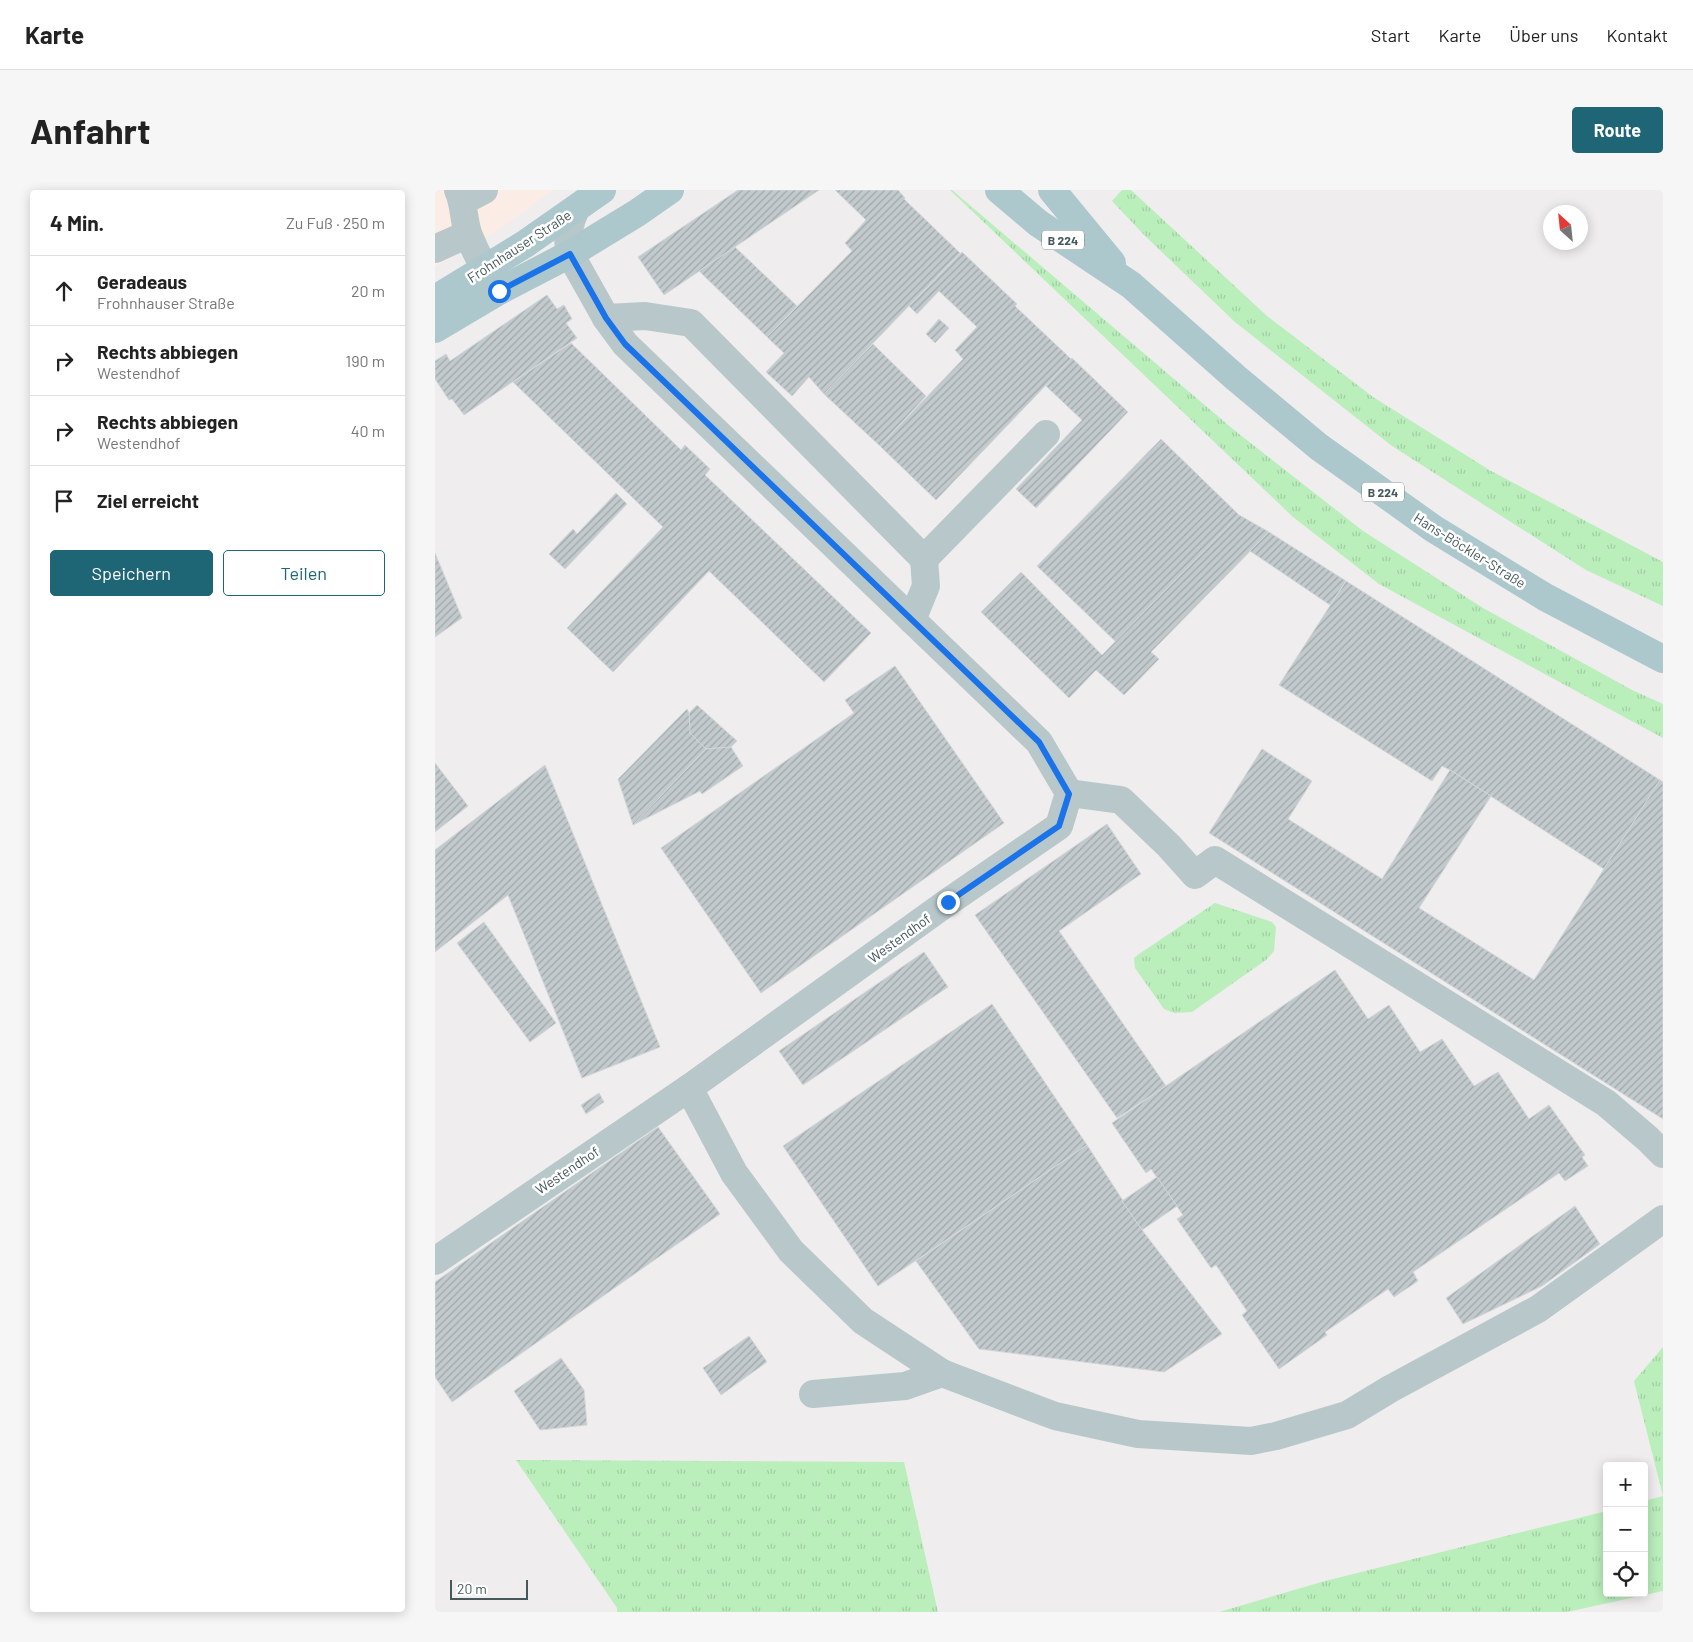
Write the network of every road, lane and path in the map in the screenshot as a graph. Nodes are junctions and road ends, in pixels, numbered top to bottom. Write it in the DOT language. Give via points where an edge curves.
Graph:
graph roads {
  1 [pos="602,190"];
  2 [pos="670,190"];
  3 [pos="999,190"];
  4 [pos="1052,190"];
  5 [pos="468,194"];
  6 [pos="576,209"];
  7 [pos="468,234"];
  8 [pos="435,250"];
  9 [pos="570,254"];
  10 [pos="492,280"];
  11 [pos="1131,285"];
  12 [pos="435,299"];
  13 [pos="606,318"];
  14 [pos="435,329"];
  15 [pos="1046,434"];
  16 [pos="925,559"];
  17 [pos="912,620"];
  18 [pos="1663,659"];
  19 [pos="1069,794"];
  20 [pos="689,1088"];
  21 [pos="1663,1154"];
  22 [pos="1663,1219"];
  23 [pos="435,1261"];
  24 [pos="942,1373"];
  25 [pos="813,1394"];
  1 -- 6 [label="main road, Frohnhauser Straße"];
  2 -- 9 [label="main road, Frohnhauser Straße"];
  3 -- 11 [label="main road, Hans-Böckler-Straße / B 224" via="1038,223"];
  4 -- 11 [label="main road, Hans-Böckler-Straße / B 224"];
  5 -- 7 [label="street"];
  6 -- 9 [label="street" via="568,232"];
  6 -- 10 [label="main road, Frohnhauser Straße"];
  7 -- 8 [label="street"];
  7 -- 10 [label="street"];
  9 -- 10 [label="main road, Frohnhauser Straße"];
  9 -- 13 [label="street"];
  10 -- 12 [label="main road, Frohnhauser Straße"];
  10 -- 14 [label="main road, Frohnhauser Straße"];
  11 -- 18 [label="main road, Hans-Böckler-Straße / B 224" via="1235,378 1319,447 1435,529 1545,597"];
  13 -- 16 [label="street" via="645,316 691,323"];
  13 -- 17 [label="street" via="625,344"];
  15 -- 16 [label="street"];
  16 -- 17 [label="street" via="926,586"];
  17 -- 19 [label="street" via="1039,742"];
  19 -- 20 [label="street, Westendhof" via="1059,826"];
  19 -- 21 [label="street" via="1121,800 1195,875 1215,860 1606,1103"];
  20 -- 23 [label="street, Westendhof"];
  20 -- 24 [label="street" via="734,1173 791,1251 863,1321"];
  22 -- 24 [label="street" via="1538,1309 1347,1415 1276,1436 1251,1441 1138,1434 1055,1416"];
  24 -- 25 [label="street" via="905,1386"];
}
